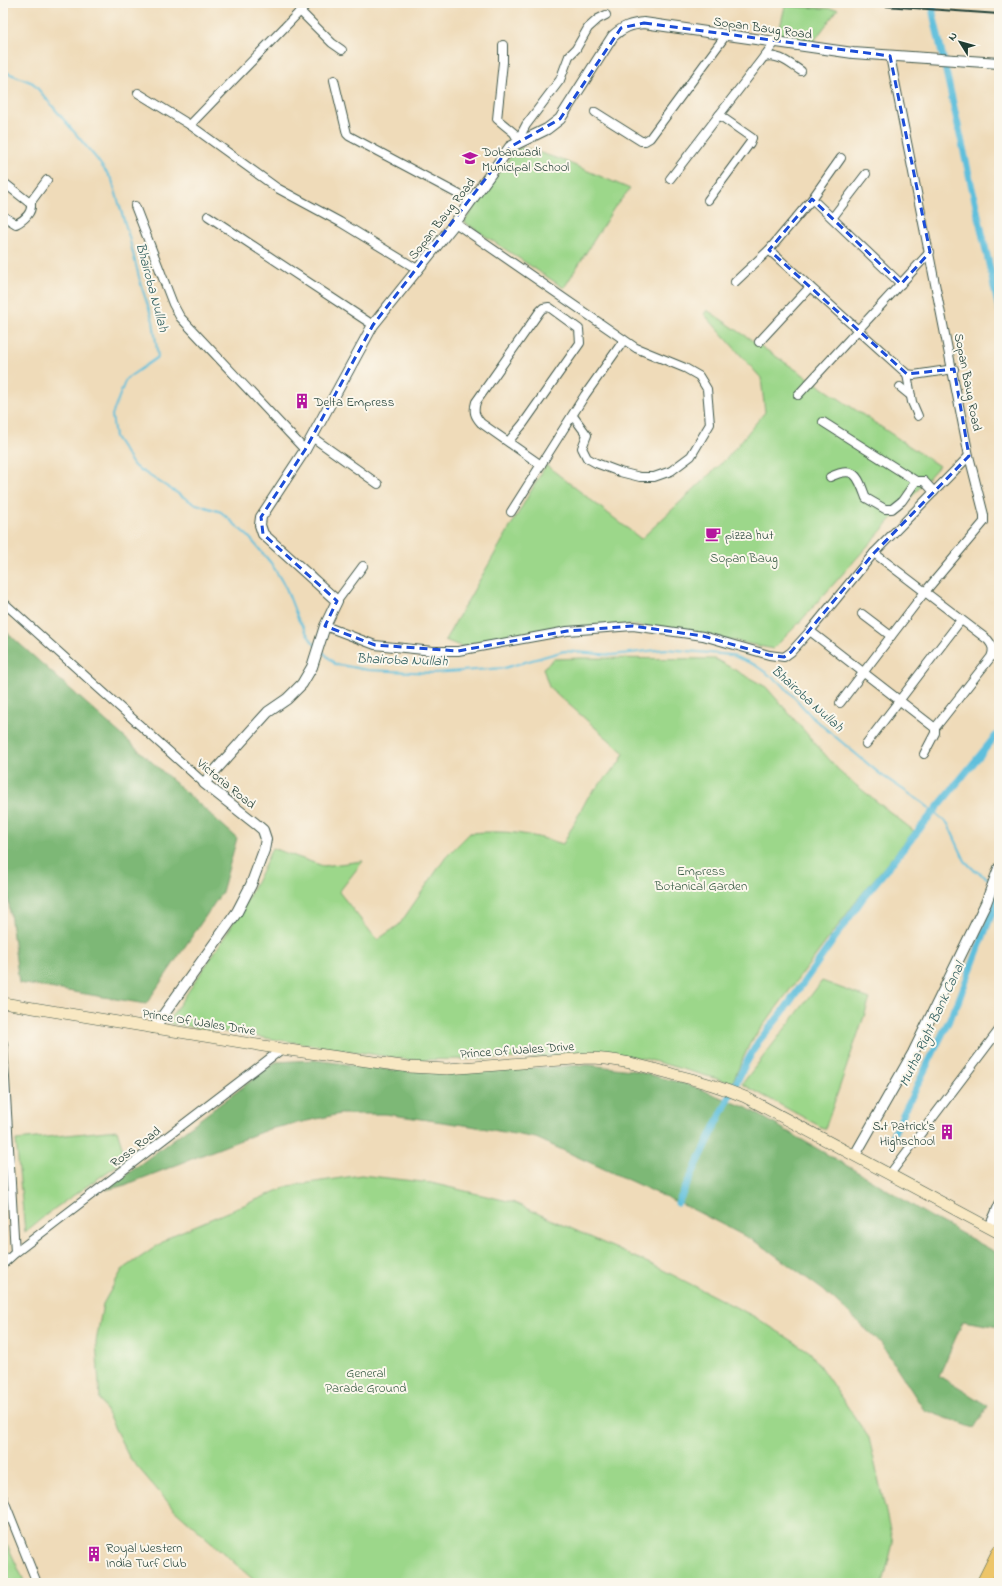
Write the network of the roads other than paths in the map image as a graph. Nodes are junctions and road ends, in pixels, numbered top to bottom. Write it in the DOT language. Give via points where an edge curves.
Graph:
graph roads {
  1 [pos="308,3"];
  2 [pos="300,11"];
  3 [pos="606,15"];
  4 [pos="726,35"];
  5 [pos="776,41"];
  6 [pos="503,45"];
  7 [pos="342,50"];
  8 [pos="890,56"];
  9 [pos="764,57"];
  10 [pos="999,63"];
  11 [pos="802,71"];
  12 [pos="334,80"];
  13 [pos="138,93"];
  14 [pos="595,112"];
  15 [pos="719,114"];
  16 [pos="190,124"];
  17 [pos="517,142"];
  18 [pos="840,158"];
  19 [pos="866,174"];
  20 [pos="670,179"];
  21 [pos="47,180"];
  22 [pos="3,182"];
  23 [pos="812,199"];
  24 [pos="708,200"];
  25 [pos="471,201"];
  26 [pos="30,203"];
  27 [pos="135,206"];
  28 [pos="3,216"];
  29 [pos="208,216"];
  30 [pos="833,217"];
  31 [pos="455,223"];
  32 [pos="769,250"];
  33 [pos="930,252"];
  34 [pos="417,269"];
  35 [pos="735,282"];
  36 [pos="901,284"];
  37 [pos="810,287"];
  38 [pos="573,305"];
  39 [pos="564,317"];
  40 [pos="373,325"];
  41 [pos="858,331"];
  42 [pos="624,340"];
  43 [pos="759,342"];
  44 [pos="954,369"];
  45 [pos="907,374"];
  46 [pos="900,387"];
  47 [pos="798,395"];
  48 [pos="911,396"];
  49 [pos="573,416"];
  50 [pos="918,416"];
  51 [pos="823,422"];
  52 [pos="312,437"];
  53 [pos="508,442"];
  54 [pos="305,450"];
  55 [pos="969,456"];
  56 [pos="541,465"];
  57 [pos="830,477"];
  58 [pos="916,481"];
  59 [pos="378,484"];
  60 [pos="934,492"];
  61 [pos="511,512"];
  62 [pos="874,553"];
  63 [pos="363,566"];
  64 [pos="924,593"];
  65 [pos="337,601"];
  66 [pos="3,602"];
  67 [pos="862,614"];
  68 [pos="961,620"];
  69 [pos="324,630"];
  70 [pos="810,631"];
  71 [pos="891,636"];
  72 [pos="862,673"];
  73 [pos="899,702"];
  74 [pos="840,703"];
  75 [pos="935,728"];
  76 [pos="866,744"];
  77 [pos="924,754"];
  78 [pos="204,783"];
  79 [pos="999,868"];
  80 [pos="3,1003"];
  81 [pos="154,1028"];
  82 [pos="999,1030"];
  83 [pos="3,1043"];
  84 [pos="282,1049"];
  85 [pos="855,1155"];
  86 [pos="890,1174"];
  87 [pos="999,1204"];
  88 [pos="989,1227"];
  89 [pos="999,1233"];
  90 [pos="15,1253"];
  91 [pos="3,1264"];
  92 [pos="3,1498"];
  93 [pos="999,1551"];
  94 [pos="999,1570"];
  95 [pos="37,1583"];
  96 [pos="983,1583"];
  97 [pos="992,1583"];
  1 -- 2 [label="street"];
  2 -- 7 [label="street"];
  2 -- 16 [label="street"];
  3 -- 17 [label="street" via="588,28 569,56 560,80"];
  4 -- 5 [label="street, Sopan Baug Road"];
  4 -- 14 [label="street" via="645,141 640,141"];
  4 -- 17 [label="street, Sopan Baug Road" via="644,23 621,28 613,36 560,119 547,129"];
  5 -- 8 [label="street, Sopan Baug Road"];
  5 -- 9 [label="street"];
  6 -- 17 [label="street" via="497,119 514,133"];
  8 -- 10 [label="street, Sopan Baug Road"];
  8 -- 33 [label="street, Sopan Baug Road"];
  9 -- 11 [label="street" via="778,57"];
  9 -- 15 [label="street"];
  12 -- 25 [label="street" via="349,136"];
  13 -- 16 [label="street"];
  15 -- 20 [label="street"];
  15 -- 24 [label="street" via="752,138"];
  16 -- 34 [label="street" via="277,188 340,222"];
  17 -- 25 [label="street, Sopan Baug Road"];
  18 -- 23 [label="street"];
  19 -- 30 [label="street"];
  21 -- 26 [label="street"];
  22 -- 26 [label="street"];
  23 -- 30 [label="street"];
  23 -- 32 [label="street"];
  25 -- 31 [label="street, Sopan Baug Road"];
  26 -- 28 [label="street" via="30,213 21,222 16,224"];
  27 -- 54 [label="street" via="180,317"];
  29 -- 40 [label="street"];
  30 -- 36 [label="street"];
  31 -- 34 [label="street, Sopan Baug Road"];
  31 -- 38 [label="street"];
  32 -- 35 [label="street"];
  32 -- 37 [label="street"];
  33 -- 36 [label="street"];
  33 -- 44 [label="street, Sopan Baug Road"];
  34 -- 40 [label="street, Sopan Baug Road"];
  36 -- 41 [label="street"];
  37 -- 41 [label="street"];
  37 -- 43 [label="street"];
  38 -- 39 [label="street"];
  38 -- 42 [label="street"];
  39 -- 53 [label="street" via="578,330 580,343"];
  39 -- 53 [label="street" via="549,307 543,308 476,402 475,416"];
  40 -- 52 [label="street, Sopan Baug Road"];
  41 -- 45 [label="street"];
  41 -- 47 [label="street"];
  42 -- 49 [label="street"];
  42 -- 49 [label="street" via="699,376 706,389 710,424 690,456 671,471 654,477 640,477 620,472 587,458 582,448 587,435"];
  44 -- 45 [label="street"];
  44 -- 55 [label="street, Sopan Baug Road"];
  45 -- 48 [label="street"];
  46 -- 48 [label="street"];
  48 -- 50 [label="street"];
  49 -- 56 [label="street"];
  51 -- 58 [label="street"];
  52 -- 54 [label="street, Sopan Baug Road"];
  52 -- 59 [label="street"];
  53 -- 56 [label="street"];
  54 -- 65 [label="street, Sopan Baug Road" via="261,517 261,530"];
  55 -- 60 [label="street"];
  55 -- 64 [label="street, Sopan Baug Road" via="984,522"];
  56 -- 61 [label="street"];
  57 -- 58 [label="street" via="843,471 851,472 861,480 866,498 885,509 892,509 902,501"];
  58 -- 60 [label="street" via="924,482"];
  60 -- 62 [label="street"];
  62 -- 64 [label="street"];
  62 -- 70 [label="street"];
  63 -- 65 [label="street"];
  64 -- 68 [label="street"];
  64 -- 71 [label="street, Sopan Baug Road"];
  65 -- 69 [label="street"];
  66 -- 78 [label="street, Victoria Road"];
  67 -- 71 [label="street"];
  68 -- 73 [label="street"];
  68 -- 75 [label="street" via="988,640 994,651"];
  69 -- 70 [label="street" via="374,645 458,651 566,631 633,626 703,636 784,657"];
  69 -- 78 [label="street" via="312,667 295,693 268,712"];
  70 -- 72 [label="street"];
  71 -- 72 [label="street, Sopan Baug Road"];
  72 -- 73 [label="street"];
  72 -- 74 [label="street, Sopan Baug Road"];
  73 -- 75 [label="street"];
  73 -- 76 [label="street"];
  75 -- 77 [label="street"];
  78 -- 81 [label="street, Victoria Road" via="263,830 266,839 251,884 237,912"];
  79 -- 85 [label="street" via="986,903 913,1053"];
  80 -- 81 [label="main road, Prince Of Wales Drive"];
  81 -- 84 [label="main road, Prince Of Wales Drive"];
  82 -- 86 [label="street"];
  83 -- 90 [label="street"];
  84 -- 85 [label="main road, Prince Of Wales Drive" via="409,1067 447,1069 607,1058 626,1061 721,1087"];
  84 -- 90 [label="street, Ross Road"];
  85 -- 86 [label="main road, Prince Of Wales Drive"];
  86 -- 88 [label="main road, Prince Of Wales Drive"];
  87 -- 88 [label="street"];
  88 -- 89 [label="main road, Prince Of Wales Drive"];
  90 -- 91 [label="street, Ross Road"];
  92 -- 95 [label="street"];
  93 -- 96 [label="highway"];
  94 -- 97 [label="highway"];
}
